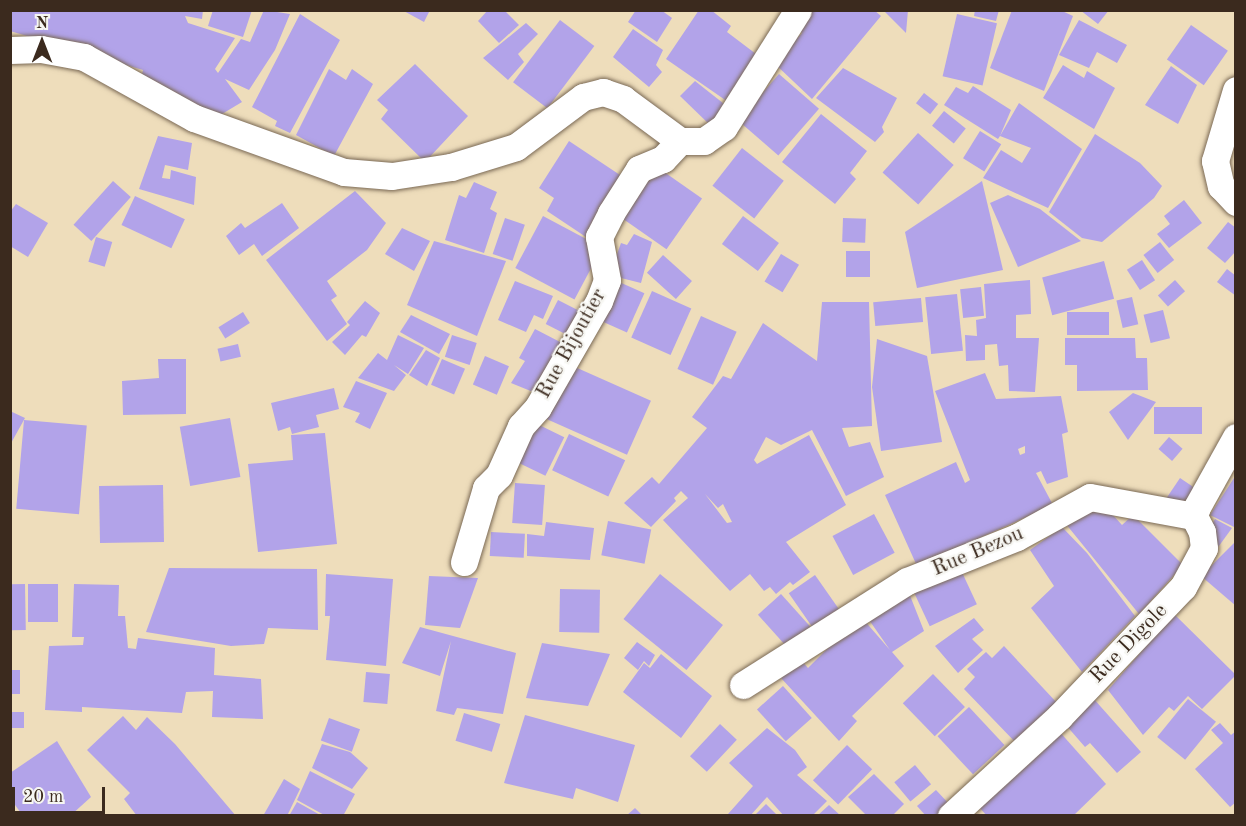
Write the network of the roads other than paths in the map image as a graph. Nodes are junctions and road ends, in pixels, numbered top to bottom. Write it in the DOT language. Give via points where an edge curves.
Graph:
graph roads {
  1 [pos="798,10"];
  2 [pos="10,50"];
  3 [pos="1236,90"];
  4 [pos="680,141"];
  5 [pos="1236,202"];
  6 [pos="1236,437"];
  7 [pos="1194,516"];
  8 [pos="464,562"];
  9 [pos="743,685"];
  10 [pos="951,816"];
  1 -- 4 [label="street" via="724,127 704,141"];
  2 -- 4 [label="street" via="41,49 84,57 194,118 344,172 392,176 451,167 516,147 583,97 603,92 623,99"];
  3 -- 5 [label="street" via="1215,161 1221,186"];
  4 -- 8 [label="street, Rue Bijoutier" via="663,159 639,169 599,237 608,280 538,407 517,434 499,475 486,488"];
  6 -- 7 [label="street"];
  7 -- 9 [label="street, Rue Bezou" via="1090,497 1017,537 907,581"];
  7 -- 10 [label="street, Rue Digole" via="1204,548 1183,587 1059,717"];
}
